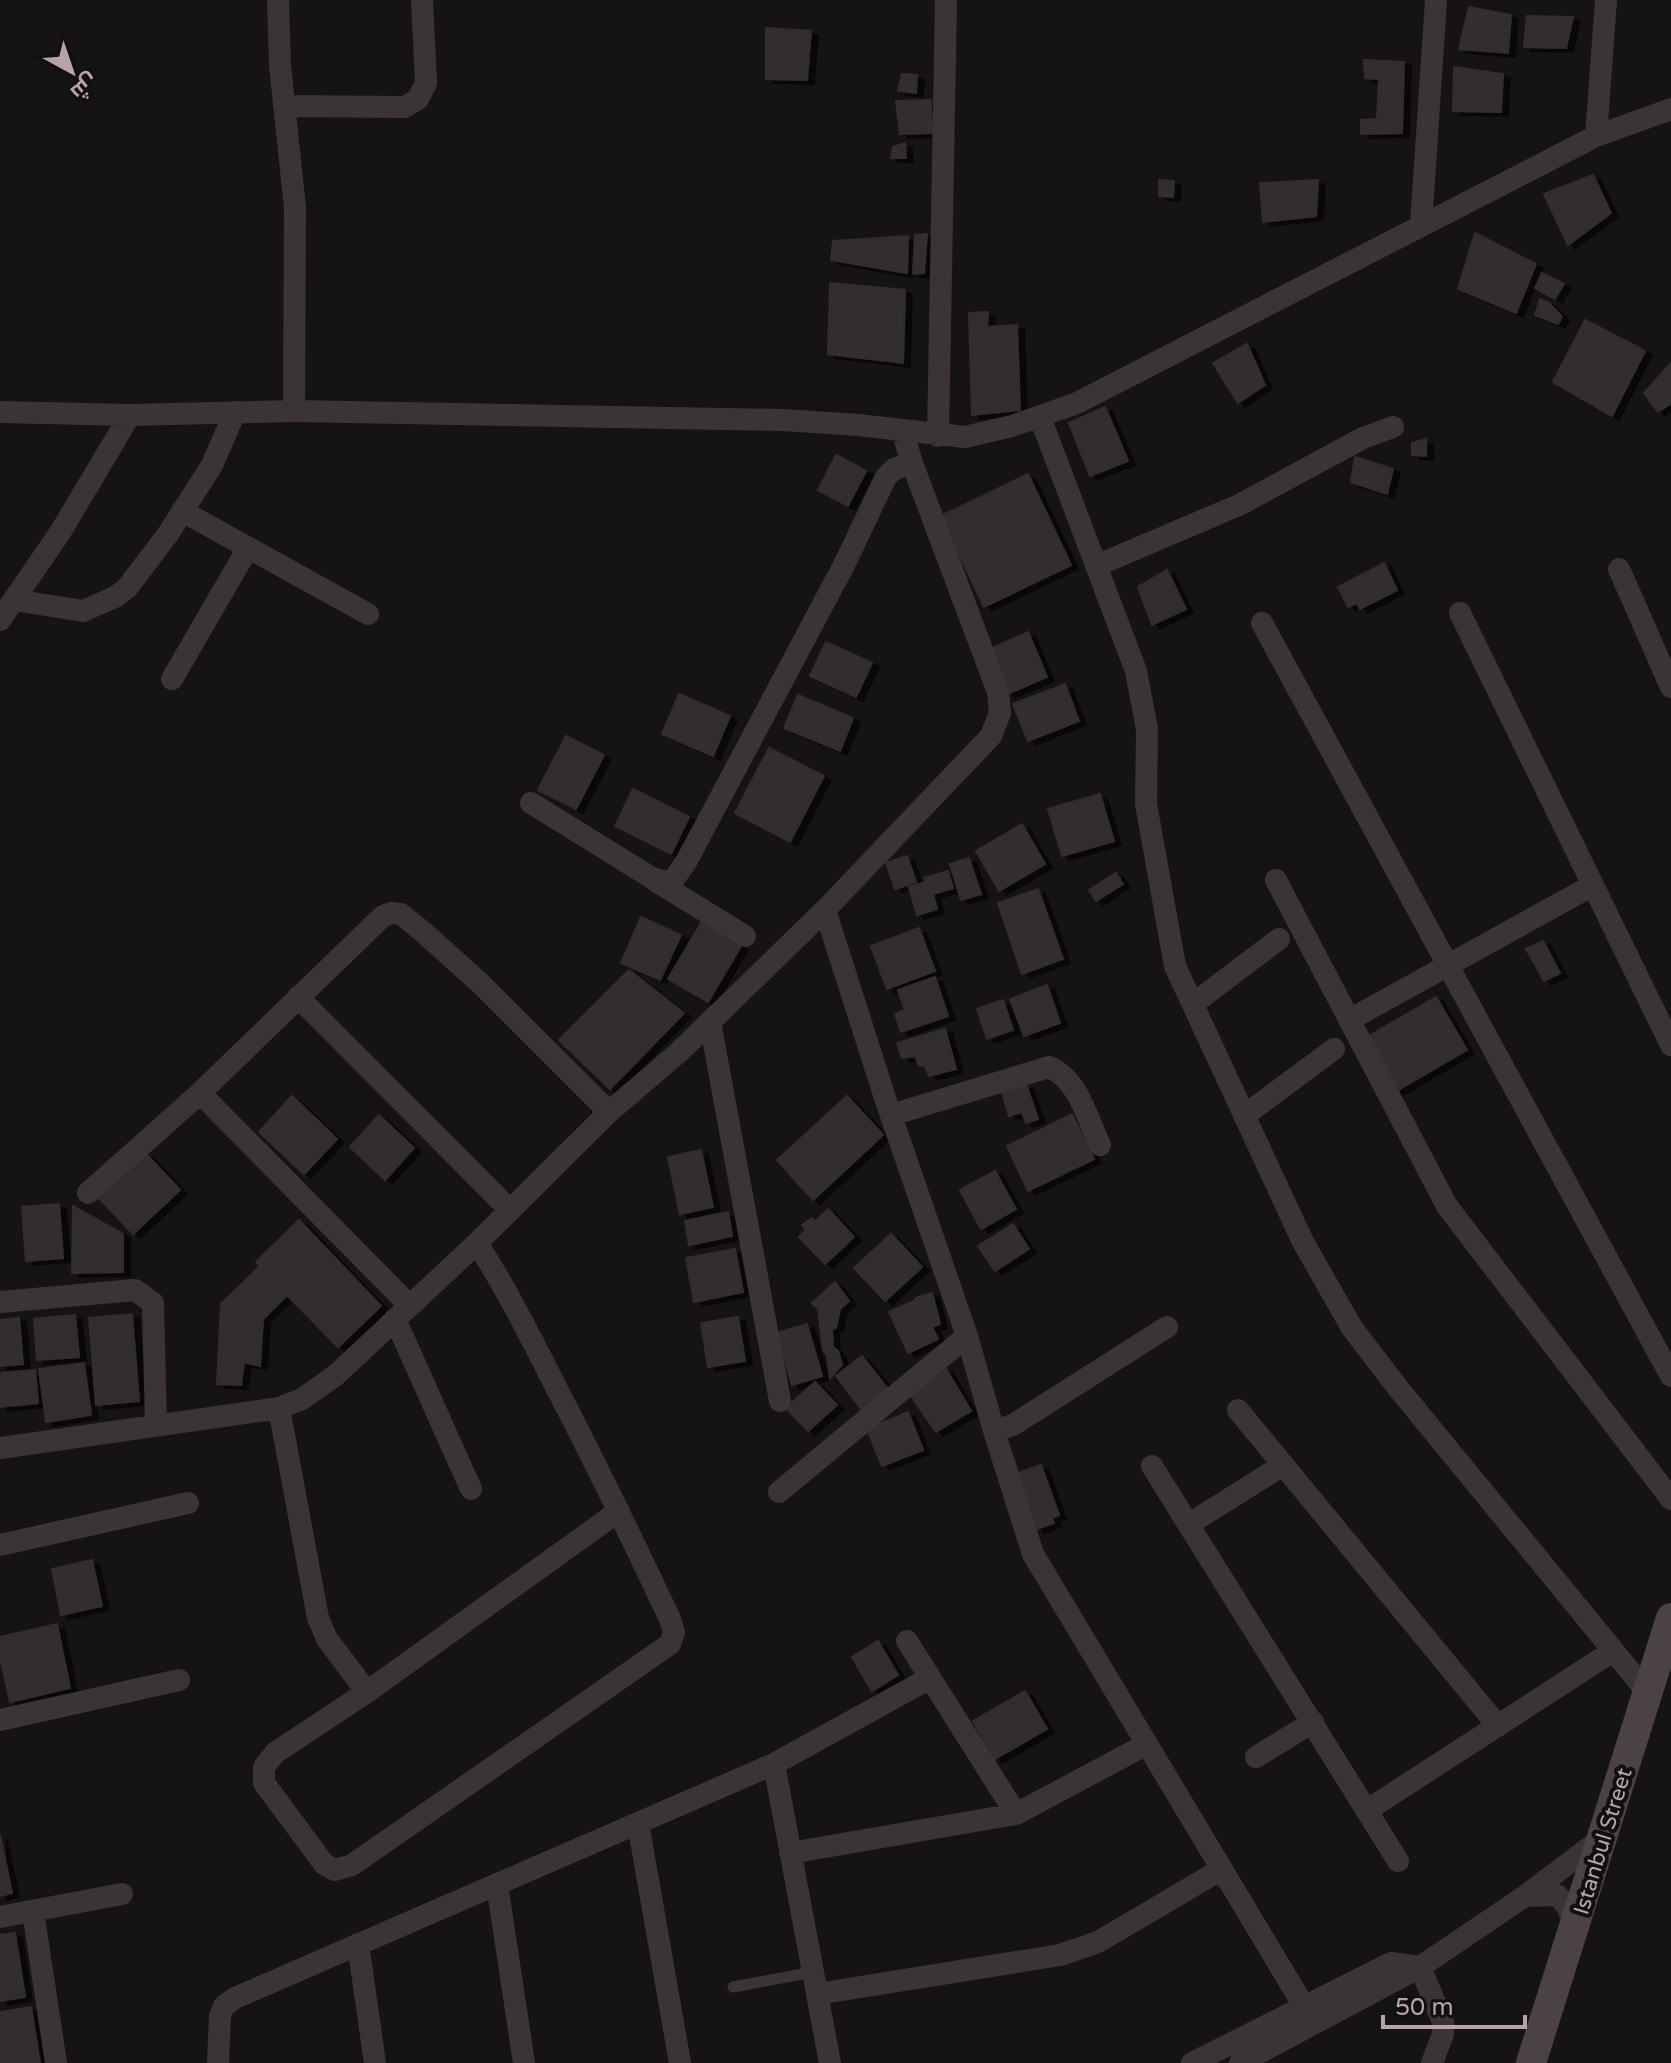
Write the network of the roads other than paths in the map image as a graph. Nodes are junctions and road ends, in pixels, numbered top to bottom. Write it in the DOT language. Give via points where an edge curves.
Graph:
graph roads {
  1 [pos="278,0"];
  2 [pos="422,0"];
  3 [pos="946,0"];
  4 [pos="1436,0"];
  5 [pos="1606,0"];
  6 [pos="284,106"];
  7 [pos="1671,109"];
  8 [pos="1596,136"];
  9 [pos="1421,225"];
  10 [pos="294,411"];
  11 [pos="0,412"];
  12 [pos="235,412"];
  13 [pos="130,415"];
  14 [pos="1040,417"];
  15 [pos="1393,427"];
  16 [pos="902,430"];
  17 [pos="938,436"];
  18 [pos="912,463"];
  19 [pos="182,511"];
  20 [pos="248,548"];
  21 [pos="1098,565"];
  22 [pos="1619,569"];
  23 [pos="14,600"];
  24 [pos="1460,613"];
  25 [pos="368,614"];
  26 [pos="0,620"];
  27 [pos="1262,623"];
  28 [pos="172,679"];
  29 [pos="1671,687"];
  30 [pos="531,803"];
  31 [pos="652,878"];
  32 [pos="1276,880"];
  33 [pos="1593,885"];
  34 [pos="825,910"];
  35 [pos="745,936"];
  36 [pos="1279,939"];
  37 [pos="1446,965"];
  38 [pos="298,997"];
  39 [pos="1193,1004"];
  40 [pos="1349,1020"];
  41 [pos="710,1022"];
  42 [pos="1671,1045"];
  43 [pos="1334,1049"];
  44 [pos="200,1093"];
  45 [pos="609,1112"];
  46 [pos="891,1115"];
  47 [pos="1245,1115"];
  48 [pos="1100,1145"];
  49 [pos="88,1193"];
  50 [pos="509,1209"];
  51 [pos="477,1243"];
  52 [pos="0,1302"];
  53 [pos="402,1312"];
  54 [pos="1167,1327"];
  55 [pos="967,1336"];
  56 [pos="1671,1376"];
  57 [pos="780,1401"];
  58 [pos="279,1408"];
  59 [pos="1238,1410"];
  60 [pos="156,1425"];
  61 [pos="994,1431"];
  62 [pos="0,1448"];
  63 [pos="1283,1465"];
  64 [pos="1152,1466"];
  65 [pos="471,1489"];
  66 [pos="779,1492"];
  67 [pos="1671,1499"];
  68 [pos="188,1503"];
  69 [pos="619,1511"];
  70 [pos="1189,1524"];
  71 [pos="0,1545"];
  72 [pos="1671,1618"];
  73 [pos="907,1641"];
  74 [pos="1613,1651"];
  75 [pos="930,1678"];
  76 [pos="179,1680"];
  77 [pos="367,1692"];
  78 [pos="1648,1693"];
  79 [pos="0,1720"];
  80 [pos="1313,1722"];
  81 [pos="1498,1726"];
  82 [pos="1147,1744"];
  83 [pos="1256,1757"];
  84 [pos="774,1764"];
  85 [pos="1369,1809"];
  86 [pos="1016,1814"];
  87 [pos="638,1823"];
  88 [pos="1603,1837"];
  89 [pos="790,1853"];
  90 [pos="1398,1861"];
  91 [pos="1222,1869"];
  92 [pos="497,1884"];
  93 [pos="122,1894"];
  94 [pos="1525,1896"];
  95 [pos="33,1911"];
  96 [pos="0,1917"];
  97 [pos="1575,1925"];
  98 [pos="358,1944"];
  99 [pos="1420,1967"];
  100 [pos="815,1983"];
  101 [pos="733,1987"];
  102 [pos="1310,2015"];
  103 [pos="56,2063"];
  104 [pos="218,2063"];
  105 [pos="375,2063"];
  106 [pos="524,2063"];
  107 [pos="680,2063"];
  108 [pos="830,2063"];
  109 [pos="1192,2063"];
  110 [pos="1240,2063"];
  111 [pos="1432,2063"];
  112 [pos="1531,2063"];
  1 -- 6 [label="street"];
  2 -- 6 [label="street" via="426,83 418,99 405,107"];
  3 -- 17 [label="street"];
  4 -- 9 [label="street"];
  5 -- 8 [label="street"];
  6 -- 10 [label="street" via="295,208"];
  7 -- 8 [label="street"];
  8 -- 9 [label="street"];
  9 -- 14 [label="street" via="1077,403"];
  10 -- 12 [label="street"];
  10 -- 16 [label="street" via="783,420"];
  11 -- 13 [label="street"];
  12 -- 13 [label="street"];
  12 -- 19 [label="street" via="212,465"];
  13 -- 23 [label="street"];
  14 -- 17 [label="street" via="965,437"];
  14 -- 21 [label="street"];
  15 -- 21 [label="street" via="1239,505"];
  16 -- 17 [label="street"];
  16 -- 18 [label="street"];
  18 -- 31 [label="street" via="886,477 681,872 666,882"];
  18 -- 34 [label="street" via="998,692 1000,713 991,736"];
  19 -- 20 [label="street"];
  19 -- 23 [label="street" via="115,597 83,611"];
  20 -- 25 [label="street"];
  20 -- 28 [label="street"];
  21 -- 39 [label="street" via="1136,671 1147,729 1146,804 1175,966"];
  22 -- 29 [label="street"];
  23 -- 26 [label="street"];
  24 -- 33 [label="street"];
  27 -- 37 [label="street"];
  30 -- 31 [label="street"];
  31 -- 35 [label="street"];
  32 -- 40 [label="street"];
  33 -- 37 [label="street"];
  33 -- 42 [label="street"];
  34 -- 41 [label="street"];
  34 -- 46 [label="street"];
  36 -- 39 [label="street"];
  37 -- 40 [label="street"];
  37 -- 56 [label="street"];
  38 -- 44 [label="street"];
  38 -- 45 [label="street" via="383,916 401,914 480,983"];
  38 -- 50 [label="street"];
  39 -- 47 [label="street"];
  40 -- 67 [label="street" via="1447,1206"];
  41 -- 45 [label="street"];
  41 -- 57 [label="street"];
  43 -- 47 [label="street"];
  44 -- 49 [label="street"];
  44 -- 53 [label="street"];
  45 -- 50 [label="street"];
  46 -- 48 [label="street" via="1049,1067 1072,1084"];
  46 -- 55 [label="street"];
  47 -- 74 [label="street" via="1303,1242 1352,1328"];
  50 -- 51 [label="street"];
  51 -- 53 [label="street"];
  51 -- 69 [label="street"];
  52 -- 60 [label="street" via="135,1290 153,1303"];
  53 -- 58 [label="street" via="336,1375"];
  53 -- 65 [label="street"];
  54 -- 61 [label="street" via="1013,1425"];
  55 -- 61 [label="street"];
  55 -- 66 [label="street"];
  58 -- 60 [label="street"];
  58 -- 77 [label="street" via="318,1618 327,1639"];
  59 -- 63 [label="street"];
  60 -- 62 [label="street"];
  61 -- 82 [label="street" via="1033,1554"];
  63 -- 70 [label="street"];
  63 -- 81 [label="street"];
  64 -- 70 [label="street"];
  68 -- 71 [label="street"];
  69 -- 77 [label="street"];
  69 -- 77 [label="street" via="670,1619 670,1644 352,1865 335,1870 324,1864 264,1783 264,1767 275,1753"];
  70 -- 80 [label="street"];
  72 -- 78 [label="street, Istanbul Street"];
  73 -- 75 [label="street"];
  74 -- 78 [label="street"];
  74 -- 81 [label="street"];
  75 -- 84 [label="street"];
  75 -- 86 [label="street"];
  76 -- 79 [label="street"];
  78 -- 88 [label="street, Istanbul Street"];
  80 -- 83 [label="street"];
  80 -- 85 [label="street"];
  81 -- 85 [label="street"];
  82 -- 86 [label="street"];
  82 -- 91 [label="street"];
  84 -- 87 [label="street"];
  84 -- 89 [label="street"];
  85 -- 90 [label="street"];
  86 -- 89 [label="street"];
  87 -- 92 [label="street"];
  87 -- 107 [label="street"];
  88 -- 94 [label="street"];
  88 -- 97 [label="street, Istanbul Street"];
  89 -- 100 [label="street"];
  91 -- 100 [label="street" via="1098,1942 1060,1955"];
  91 -- 102 [label="street"];
  92 -- 98 [label="street"];
  92 -- 106 [label="street"];
  93 -- 95 [label="street"];
  94 -- 97 [label="street" via="1557,1895"];
  94 -- 99 [label="street"];
  95 -- 96 [label="street"];
  95 -- 103 [label="street"];
  97 -- 112 [label="street, Istanbul Street"];
  98 -- 104 [label="street" via="224,2006"];
  98 -- 105 [label="street"];
  99 -- 102 [label="street" via="1391,1963"];
  99 -- 111 [label="street" via="1443,2022"];
  100 -- 101 [label="lane"];
  100 -- 108 [label="street"];
  102 -- 109 [label="street"];
  102 -- 110 [label="street"];
}
